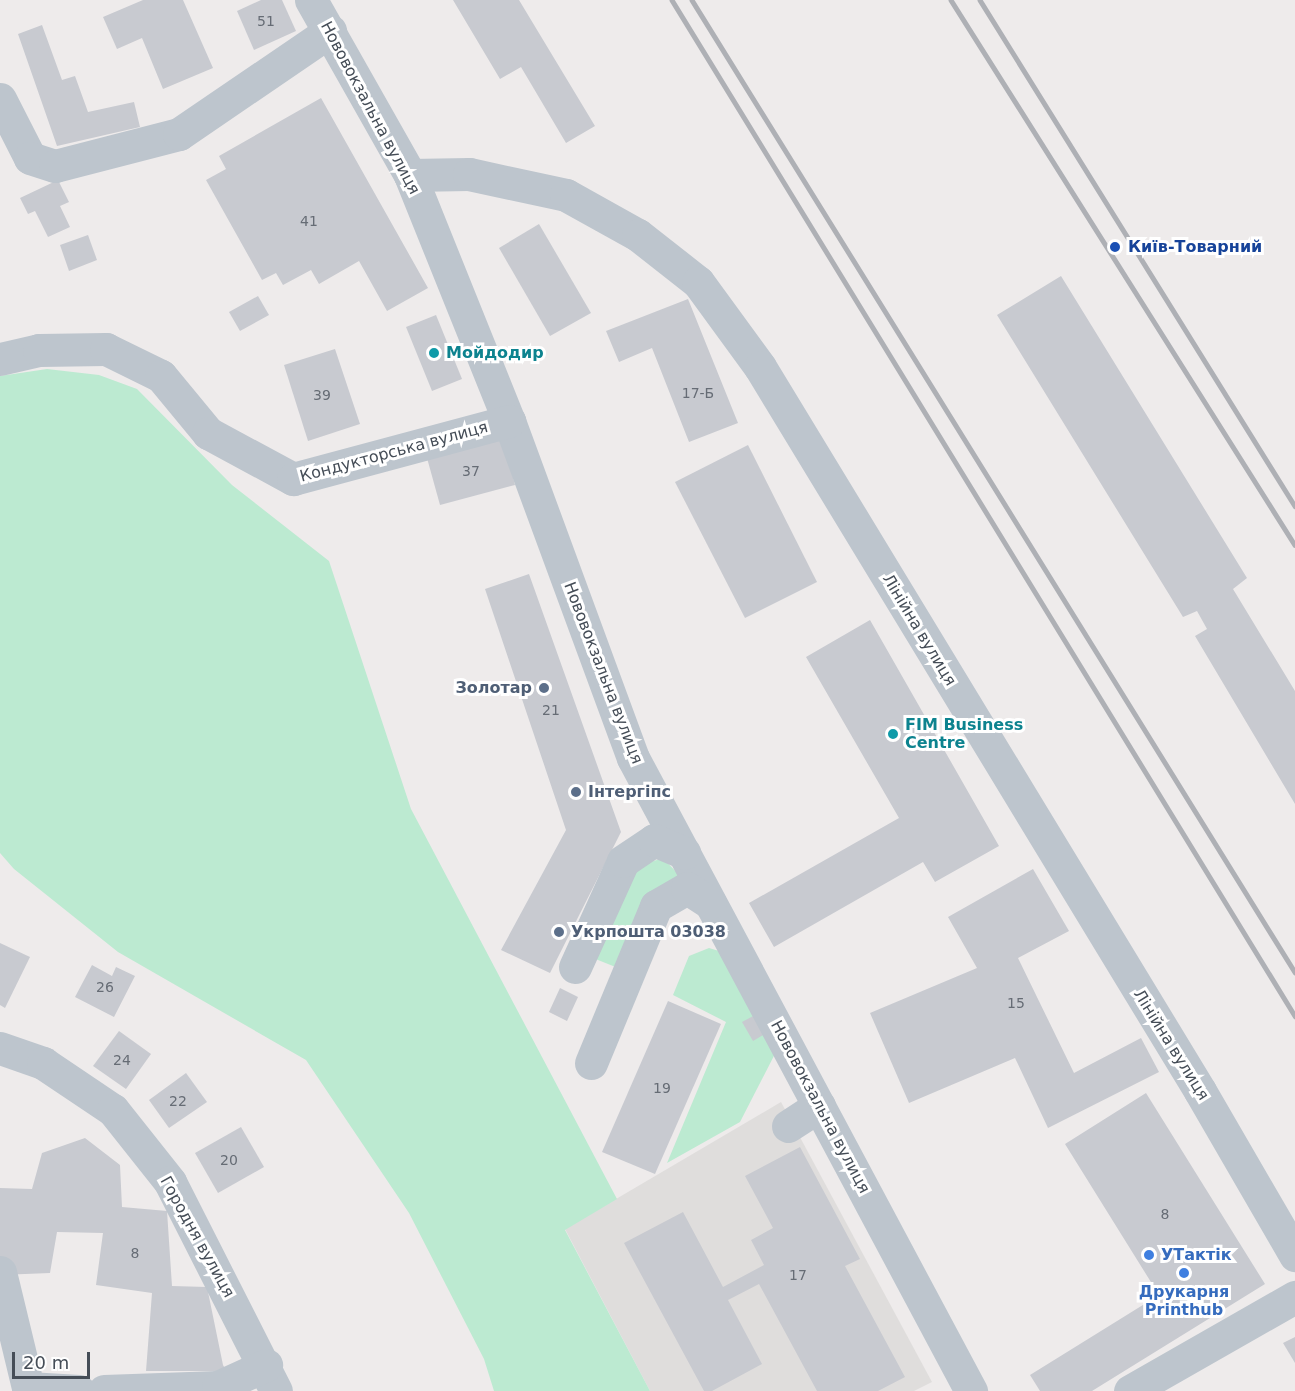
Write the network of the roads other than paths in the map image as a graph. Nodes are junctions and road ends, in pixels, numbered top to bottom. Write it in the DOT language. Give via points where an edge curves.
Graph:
graph roads {
  1 [pos="311,0"];
  2 [pos="330,31"];
  3 [pos="0,99"];
  4 [pos="410,175"];
  5 [pos="0,359"];
  6 [pos="509,421"];
  7 [pos="670,840"];
  8 [pos="710,903"];
  9 [pos="575,967"];
  10 [pos="0,1048"];
  11 [pos="591,1063"];
  12 [pos="819,1106"];
  13 [pos="788,1126"];
  14 [pos="1295,1255"];
  15 [pos="0,1272"];
  16 [pos="1295,1297"];
  17 [pos="271,1378"];
  18 [pos="25,1390"];
  19 [pos="79,1391"];
  20 [pos="104,1391"];
  21 [pos="971,1391"];
  22 [pos="1130,1391"];
  1 -- 2 [label="street, Нововокзальна вулиця"];
  2 -- 3 [label="street" via="179,134 55,166 30,158"];
  2 -- 4 [label="street, Нововокзальна вулиця"];
  4 -- 6 [label="street, Нововокзальна вулиця"];
  4 -- 14 [label="street, Лінійна вулиця" via="469,174 566,195 638,235 698,282 760,367 1200,1091"];
  5 -- 6 [label="street, Кондукторська вулиця" via="39,350 106,349 160,376 208,433 293,479"];
  6 -- 7 [label="street, Нововокзальна вулиця" via="633,758"];
  7 -- 8 [label="street, Нововокзальна вулиця"];
  7 -- 9 [label="street" via="622,861"];
  8 -- 11 [label="street" via="687,888 656,906"];
  8 -- 12 [label="street, Нововокзальна вулиця"];
  10 -- 17 [label="street, Городня вулиця" via="43,1063 113,1110 170,1182"];
  12 -- 13 [label="street"];
  12 -- 21 [label="street, Нововокзальна вулиця"];
  15 -- 18 [label="street"];
  16 -- 22 [label="street"];
  17 -- 20 [label="street" via="218,1387"];
  18 -- 19 [label="street"];
}
